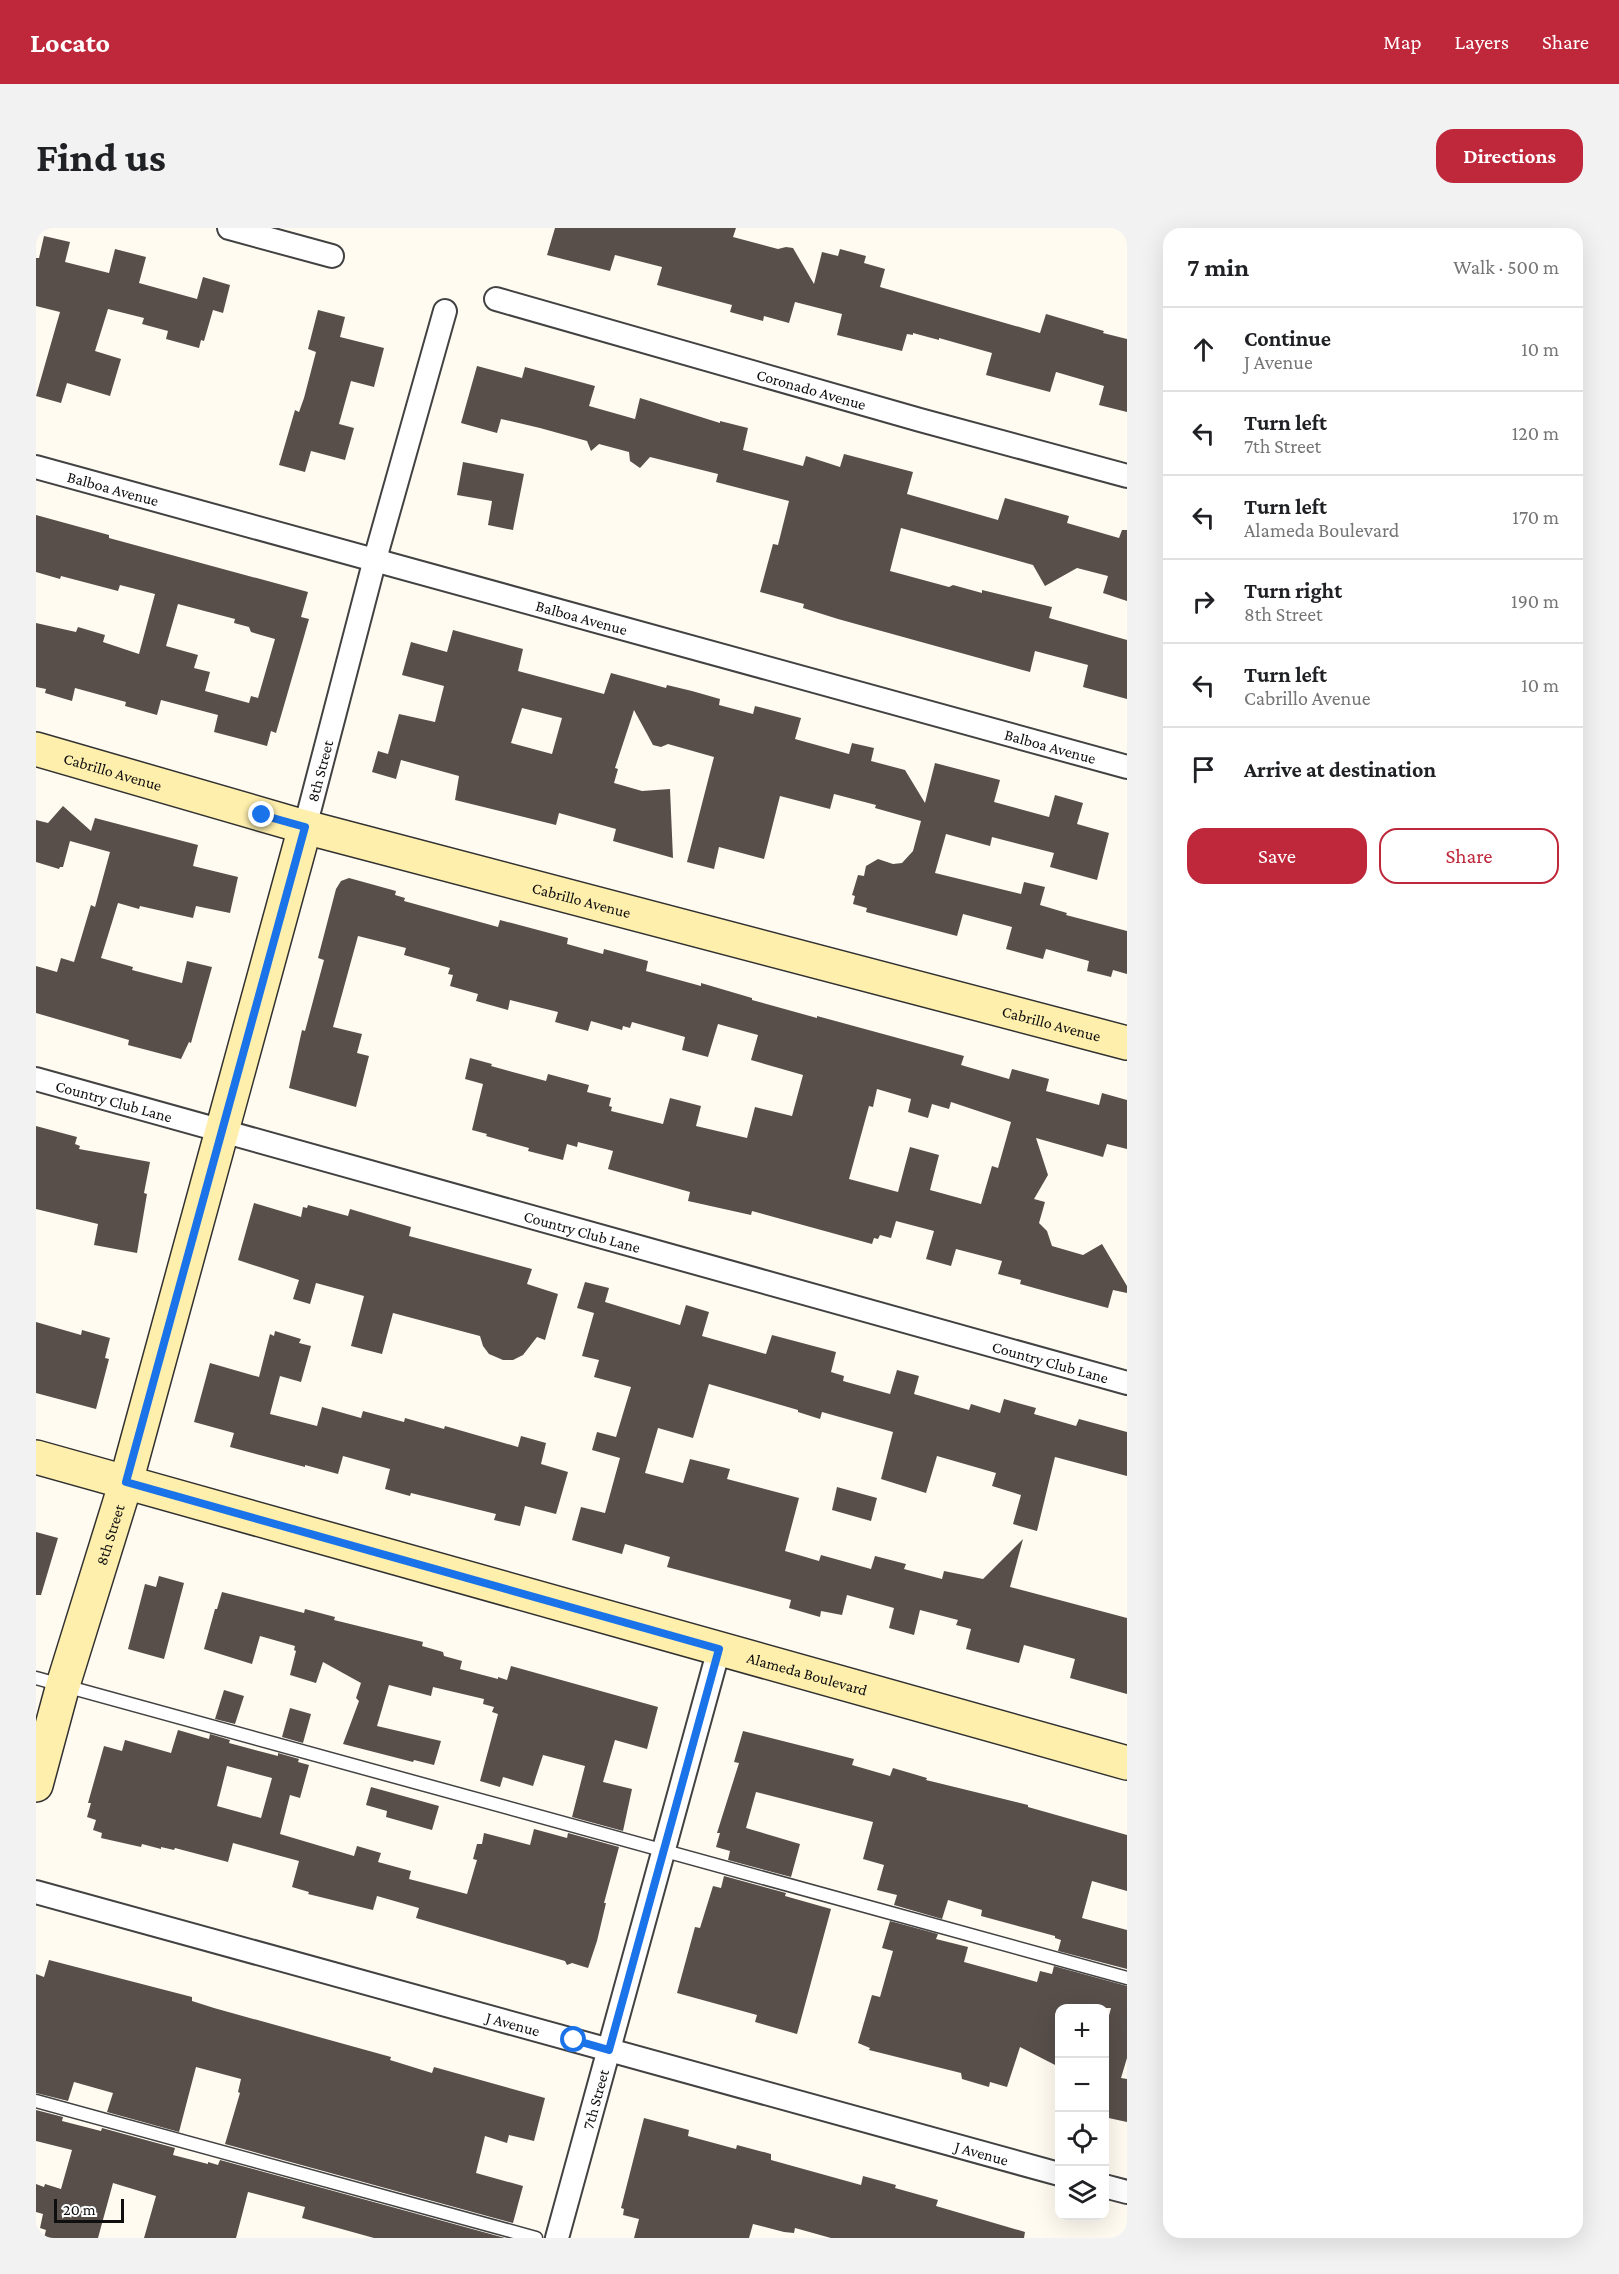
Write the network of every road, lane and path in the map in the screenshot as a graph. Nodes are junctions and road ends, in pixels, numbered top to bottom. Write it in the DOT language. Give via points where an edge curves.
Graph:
graph roads {
  1 [pos="229,228"];
  2 [pos="332,256"];
  3 [pos="496,299"];
  4 [pos="445,311"];
  5 [pos="36,467"];
  6 [pos="1127,476"];
  7 [pos="375,559"];
  8 [pos="36,749"];
  9 [pos="1127,767"];
  10 [pos="305,827"];
  11 [pos="1127,1043"];
  12 [pos="36,1079"];
  13 [pos="222,1131"];
  14 [pos="1127,1383"];
  15 [pos="36,1457"];
  16 [pos="126,1482"];
  17 [pos="719,1649"];
  18 [pos="49,1682"];
  19 [pos="1127,1763"];
  20 [pos="36,1785"];
  21 [pos="663,1851"];
  22 [pos="36,1892"];
  23 [pos="1127,1978"];
  24 [pos="609,2050"];
  25 [pos="36,2101"];
  26 [pos="1055,2173"];
  27 [pos="1109,2187"];
  28 [pos="1127,2192"];
  29 [pos="536,2238"];
  30 [pos="557,2238"];
  1 -- 2 [label="street"];
  3 -- 6 [label="street, Coronado Avenue"];
  4 -- 7 [label="street, 8th Street"];
  5 -- 7 [label="street, Balboa Avenue"];
  7 -- 9 [label="street, Balboa Avenue"];
  7 -- 10 [label="street, 8th Street"];
  8 -- 10 [label="street, Cabrillo Avenue"];
  10 -- 11 [label="street, Cabrillo Avenue"];
  10 -- 13 [label="street, 8th Street"];
  12 -- 13 [label="street, Country Club Lane"];
  13 -- 14 [label="street, Country Club Lane"];
  13 -- 16 [label="street, 8th Street"];
  15 -- 16 [label="street, Alameda Boulevard"];
  16 -- 17 [label="street, Alameda Boulevard"];
  16 -- 18 [label="street, 8th Street"];
  17 -- 19 [label="street, Alameda Boulevard"];
  17 -- 21 [label="street, 7th Street"];
  18 -- 20 [label="street, 8th Street"];
  18 -- 21 [label="lane"];
  21 -- 23 [label="lane"];
  21 -- 24 [label="street, 7th Street"];
  22 -- 24 [label="street, J Avenue"];
  24 -- 26 [label="street, J Avenue"];
  24 -- 30 [label="street, 7th Street"];
  25 -- 29 [label="lane"];
  27 -- 28 [label="street"];
}
